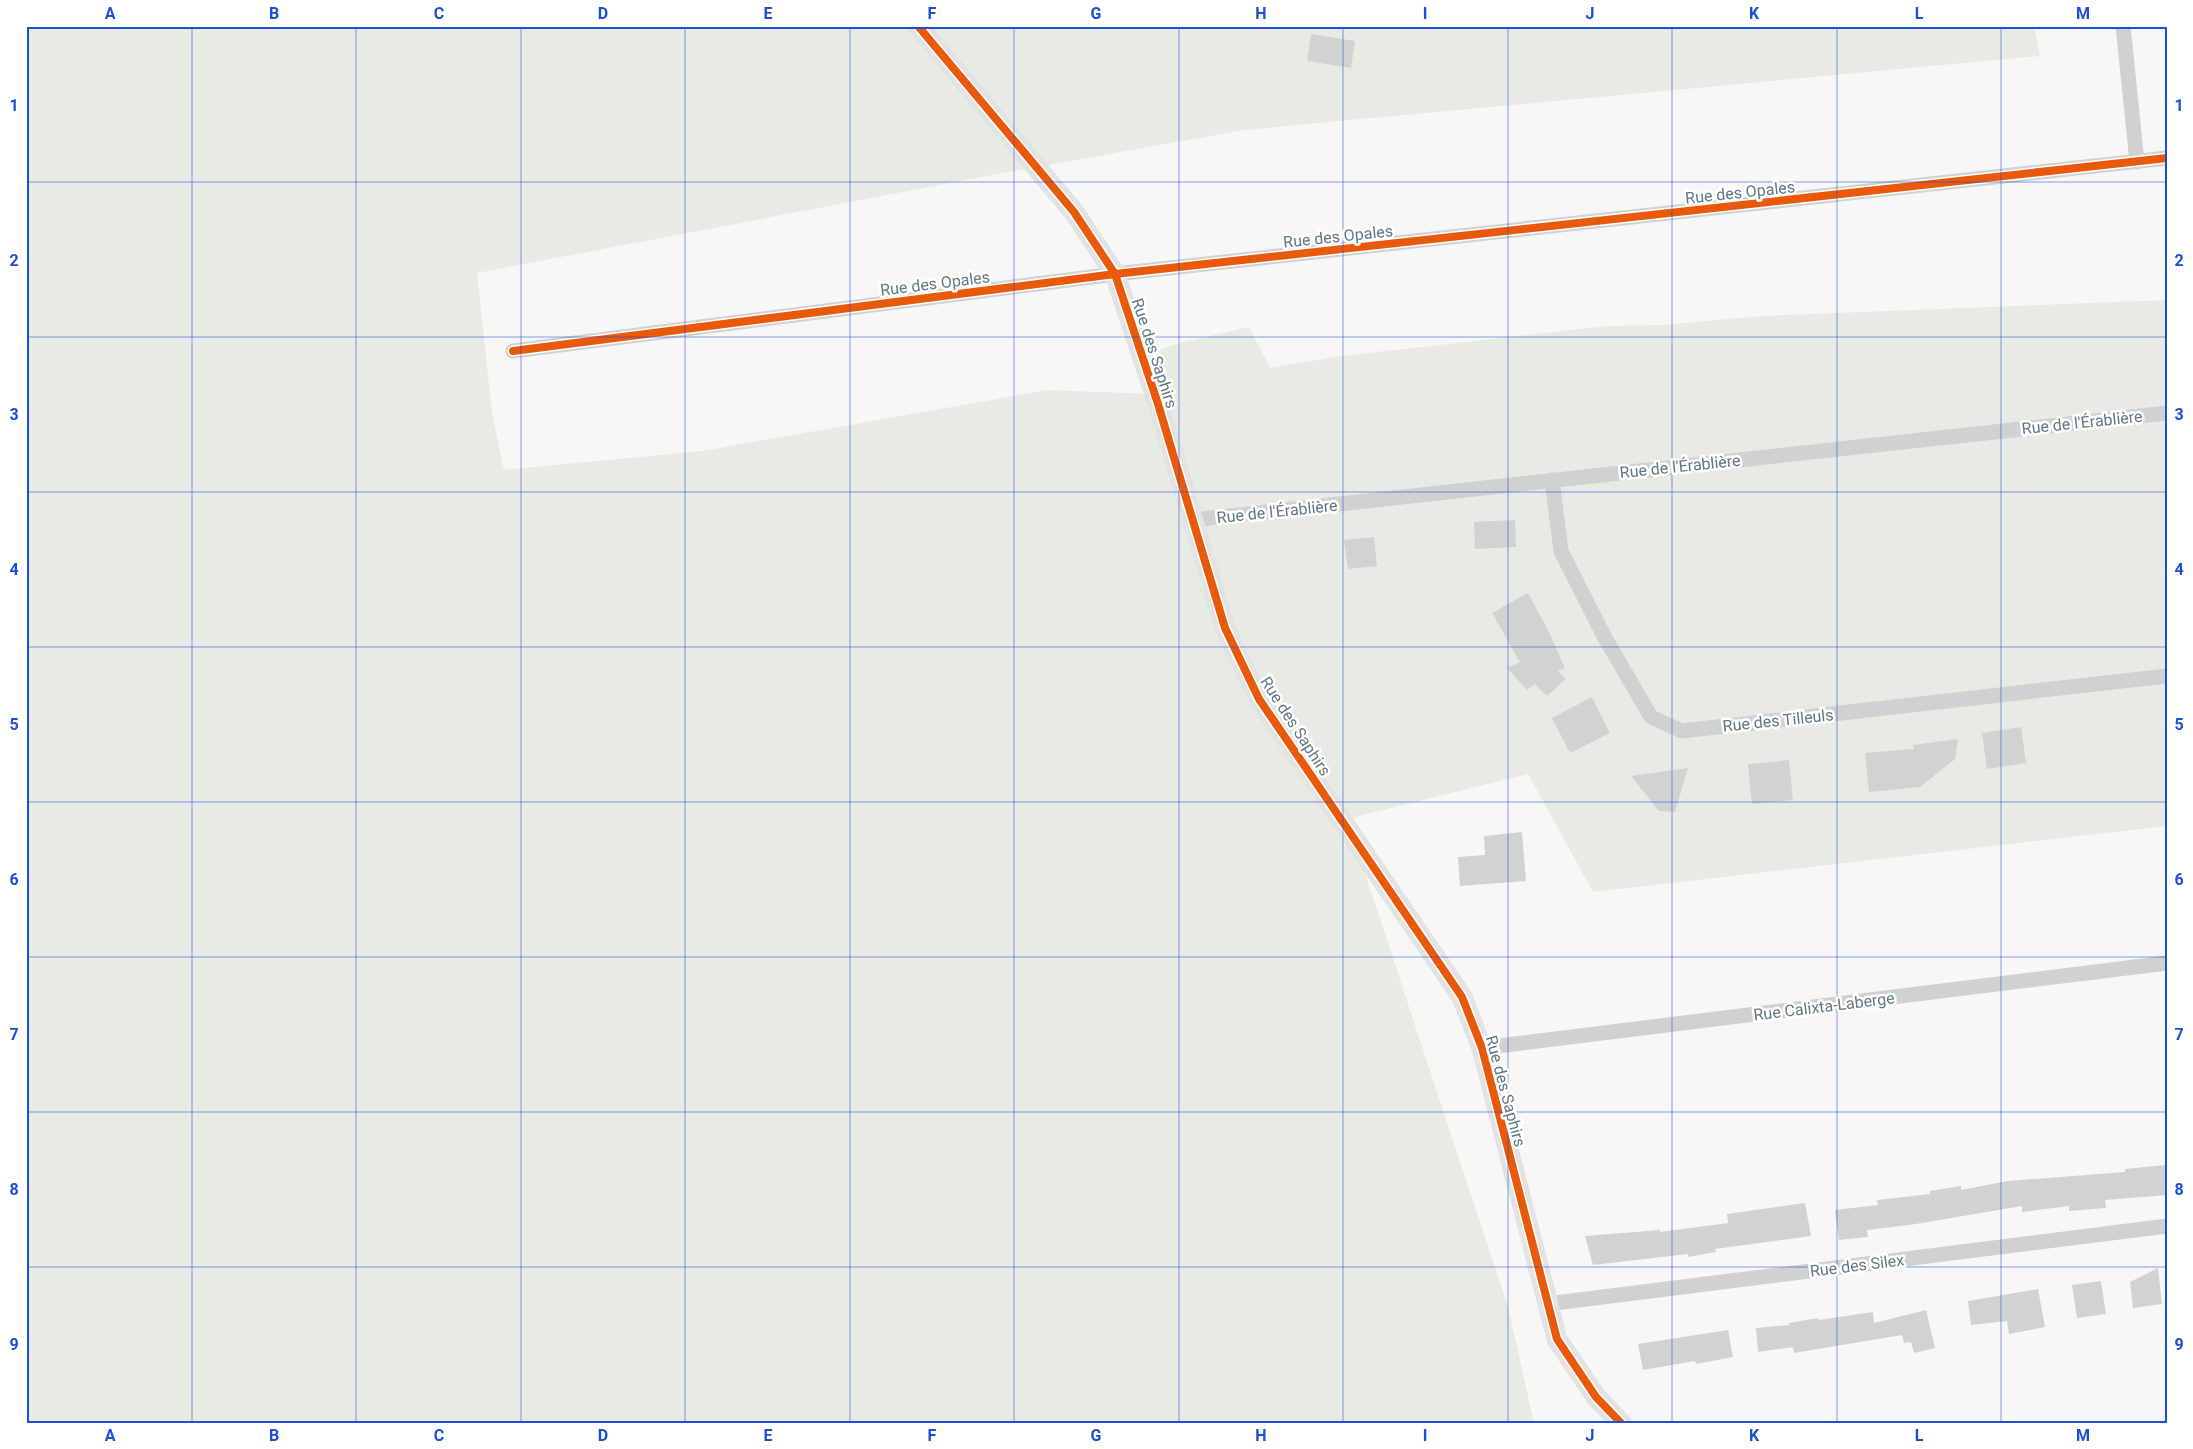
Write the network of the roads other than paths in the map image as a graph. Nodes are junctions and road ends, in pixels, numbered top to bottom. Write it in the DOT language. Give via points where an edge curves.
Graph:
graph roads {
  1 [pos="918,26"];
  2 [pos="2123,26"];
  3 [pos="2167,158"];
  4 [pos="2137,162"];
  5 [pos="1115,274"];
  6 [pos="513,351"];
  7 [pos="2167,413"];
  8 [pos="1552,480"];
  9 [pos="1193,520"];
  10 [pos="2167,676"];
  11 [pos="2167,963"];
  12 [pos="1482,1048"];
  13 [pos="2167,1226"];
  14 [pos="1547,1304"];
  15 [pos="1621,1423"];
  1 -- 5 [label="street, Rue des Saphirs" via="1074,212"];
  2 -- 4 [label="street"];
  3 -- 4 [label="street, Rue des Opales"];
  4 -- 5 [label="street, Rue des Opales"];
  5 -- 6 [label="street, Rue des Opales"];
  5 -- 9 [label="street, Rue des Saphirs"];
  7 -- 8 [label="street, Rue de l'Érablière"];
  8 -- 9 [label="street, Rue de l'Érablière"];
  8 -- 10 [label="street, Rue des Tilleuls" via="1561,551 1605,638 1651,717 1682,731"];
  9 -- 12 [label="street, Rue des Saphirs" via="1225,628 1259,699 1462,997"];
  11 -- 12 [label="street, Rue Calixta-Laberge"];
  12 -- 14 [label="street, Rue des Saphirs"];
  13 -- 14 [label="street, Rue des Silex"];
  14 -- 15 [label="street, Rue des Saphirs" via="1557,1339 1596,1398"];
}
